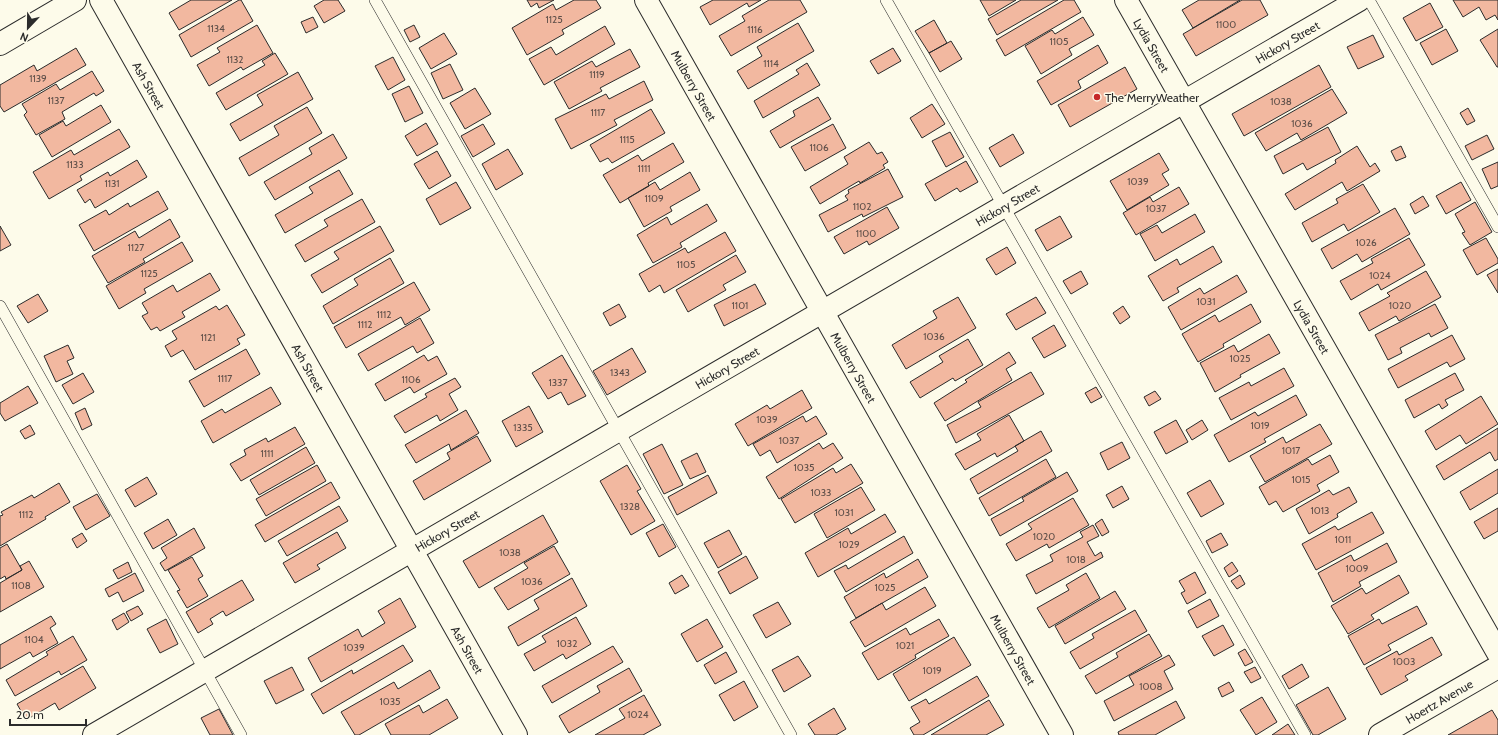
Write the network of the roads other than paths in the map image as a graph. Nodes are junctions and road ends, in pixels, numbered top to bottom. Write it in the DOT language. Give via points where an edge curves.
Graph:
graph roads {
  1 [pos="75,0"];
  2 [pos="101,0"];
  3 [pos="375,0"];
  4 [pos="646,0"];
  5 [pos="886,0"];
  6 [pos="1126,0"];
  7 [pos="1359,0"];
  8 [pos="1369,0"];
  9 [pos="0,44"];
  10 [pos="1185,101"];
  11 [pos="1003,206"];
  12 [pos="1498,227"];
  13 [pos="0,306"];
  14 [pos="822,312"];
  15 [pos="619,430"];
  16 [pos="412,550"];
  17 [pos="1498,653"];
  18 [pos="1498,667"];
  19 [pos="204,671"];
  20 [pos="94,735"];
  21 [pos="241,735"];
  22 [pos="516,735"];
  23 [pos="791,735"];
  24 [pos="1062,735"];
  25 [pos="1305,735"];
  26 [pos="1380,735"];
  1 -- 9 [label="street"];
  2 -- 16 [label="street, Ash Street"];
  3 -- 15 [label="lane"];
  4 -- 14 [label="street, Mulberry Street"];
  5 -- 11 [label="lane"];
  6 -- 10 [label="street, Lydia Street"];
  7 -- 10 [label="street, Hickory Street"];
  8 -- 12 [label="lane"];
  10 -- 11 [label="street, Hickory Street"];
  10 -- 17 [label="street, Lydia Street"];
  11 -- 14 [label="street, Hickory Street"];
  11 -- 25 [label="lane"];
  13 -- 19 [label="lane"];
  14 -- 15 [label="street, Hickory Street"];
  14 -- 24 [label="street, Mulberry Street"];
  15 -- 16 [label="street, Hickory Street"];
  15 -- 23 [label="lane"];
  16 -- 19 [label="street, Hickory Street"];
  16 -- 22 [label="street, Ash Street"];
  18 -- 26 [label="street, Hoertz Avenue"];
  19 -- 20 [label="street, Hickory Street"];
  19 -- 21 [label="lane"];
}
